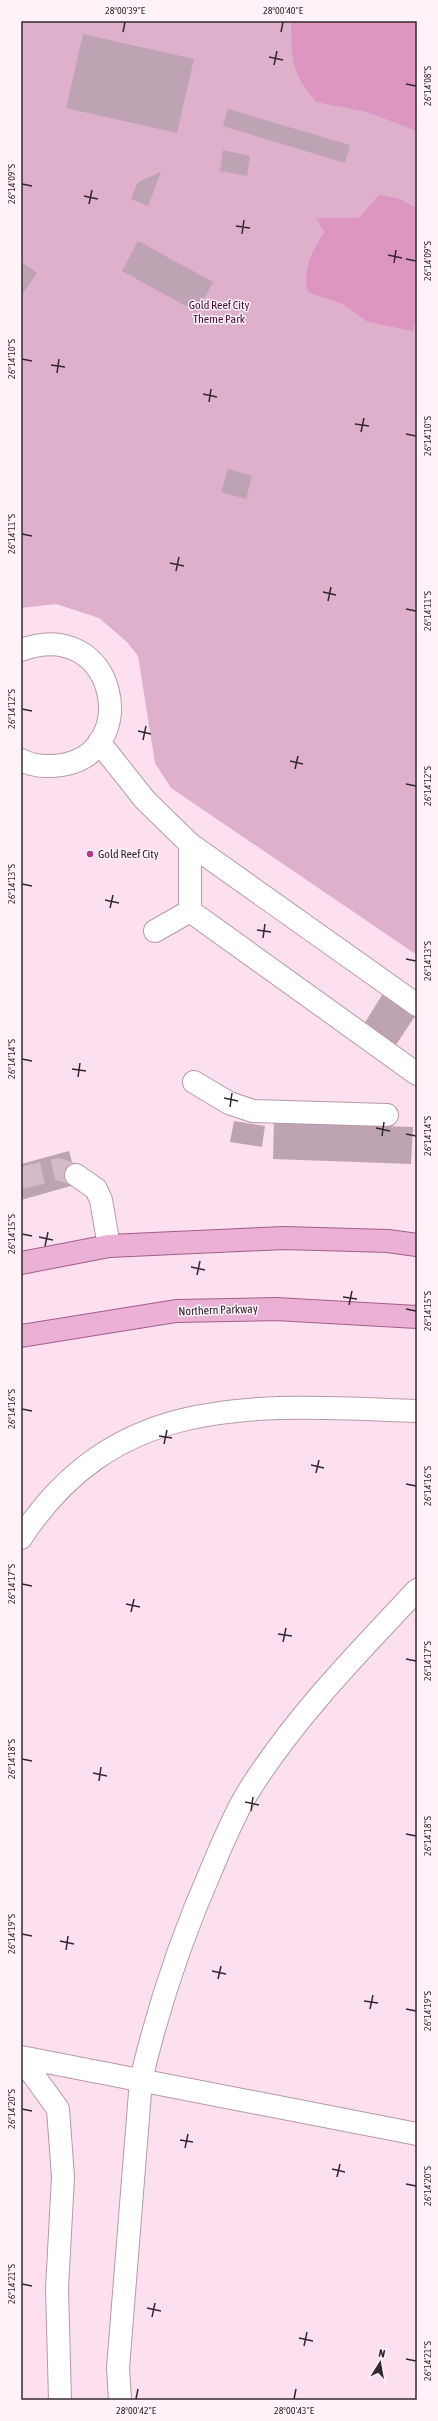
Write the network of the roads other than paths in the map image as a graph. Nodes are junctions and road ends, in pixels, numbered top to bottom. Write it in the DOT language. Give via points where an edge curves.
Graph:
graph roads {
  1 [pos="21,650"];
  2 [pos="99,742"];
  3 [pos="21,760"];
  4 [pos="190,844"];
  5 [pos="190,911"];
  6 [pos="155,931"];
  7 [pos="417,1005"];
  8 [pos="417,1074"];
  9 [pos="194,1082"];
  10 [pos="387,1115"];
  11 [pos="76,1175"];
  12 [pos="417,1245"];
  13 [pos="110,1246"];
  14 [pos="21,1263"];
  15 [pos="417,1317"];
  16 [pos="21,1336"];
  17 [pos="417,1411"];
  18 [pos="21,1538"];
  19 [pos="417,1590"];
  20 [pos="21,2057"];
  21 [pos="141,2080"];
  22 [pos="417,2134"];
  23 [pos="60,2400"];
  24 [pos="120,2400"];
  1 -- 2 [label="lane" via="36,644 57,644 78,650 94,663 106,681 111,701 108,723"];
  2 -- 3 [label="lane" via="85,756 67,764 48,767 28,764"];
  2 -- 4 [label="lane" via="144,800"];
  4 -- 5 [label="lane"];
  4 -- 7 [label="lane"];
  5 -- 6 [label="lane"];
  5 -- 8 [label="lane"];
  9 -- 10 [label="lane" via="229,1103 253,1111"];
  11 -- 13 [label="lane" via="96,1189 101,1200"];
  12 -- 13 [label="main road" via="388,1241 284,1238"];
  13 -- 14 [label="main road"];
  15 -- 16 [label="main road, Northern Parkway" via="276,1309 176,1311"];
  17 -- 18 [label="lane" via="335,1408 250,1410 210,1413 171,1422 116,1446 80,1468 43,1507"];
  19 -- 21 [label="lane" via="316,1699 247,1793 193,1911 150,2039"];
  20 -- 21 [label="lane"];
  20 -- 23 [label="lane" via="58,2109 63,2177 57,2289"];
  21 -- 22 [label="lane"];
  21 -- 24 [label="lane" via="118,2368"];
}
